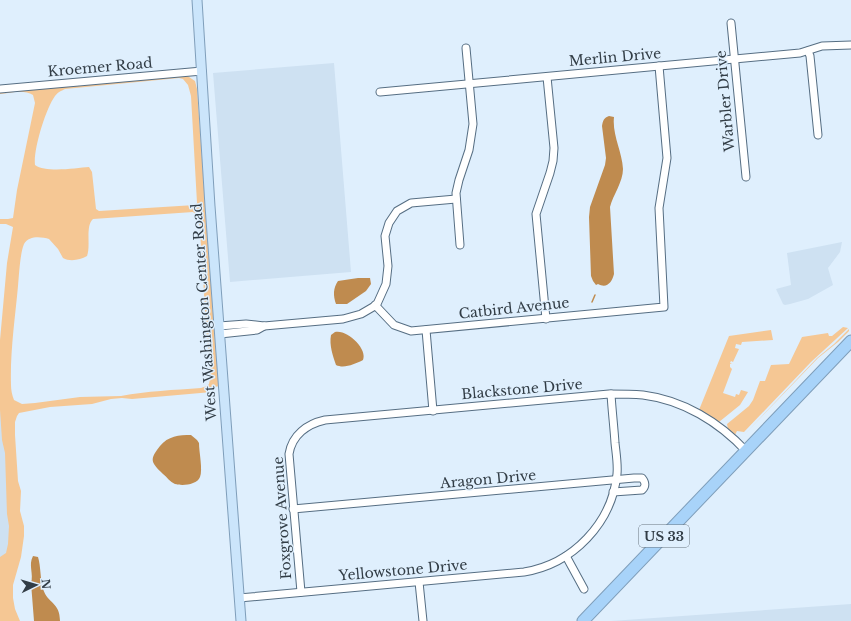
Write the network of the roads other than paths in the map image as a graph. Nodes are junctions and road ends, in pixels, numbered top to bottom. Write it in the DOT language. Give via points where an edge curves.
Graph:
graph roads {
  1 [pos="197,0"];
  2 [pos="731,23"];
  3 [pos="851,45"];
  4 [pos="466,48"];
  5 [pos="808,51"];
  6 [pos="734,59"];
  7 [pos="659,66"];
  8 [pos="202,71"];
  9 [pos="548,77"];
  10 [pos="469,84"];
  11 [pos="0,89"];
  12 [pos="380,92"];
  13 [pos="818,135"];
  14 [pos="746,177"];
  15 [pos="456,199"];
  16 [pos="460,245"];
  17 [pos="375,305"];
  18 [pos="546,319"];
  19 [pos="220,330"];
  20 [pos="426,330"];
  21 [pos="851,341"];
  22 [pos="611,394"];
  23 [pos="433,411"];
  24 [pos="292,442"];
  25 [pos="746,451"];
  26 [pos="616,480"];
  27 [pos="613,492"];
  28 [pos="293,509"];
  29 [pos="566,556"];
  30 [pos="419,582"];
  31 [pos="584,589"];
  32 [pos="301,592"];
  33 [pos="239,598"];
  34 [pos="241,621"];
  35 [pos="423,621"];
  36 [pos="582,621"];
  1 -- 8 [label="main road, West Washington Center Road"];
  2 -- 6 [label="street, Warbler Drive"];
  3 -- 5 [label="street, Merlin Drive" via="822,46"];
  4 -- 10 [label="street"];
  5 -- 6 [label="street, Merlin Drive"];
  5 -- 13 [label="street"];
  6 -- 7 [label="street, Merlin Drive"];
  6 -- 14 [label="street, Warbler Drive"];
  7 -- 9 [label="street, Merlin Drive"];
  7 -- 18 [label="street, Catbird Avenue" via="667,158 659,218 664,307"];
  8 -- 11 [label="street, Kroemer Road"];
  8 -- 19 [label="main road, West Washington Center Road"];
  9 -- 10 [label="street, Merlin Drive"];
  9 -- 18 [label="street" via="553,161 536,214"];
  10 -- 12 [label="street, Merlin Drive"];
  10 -- 15 [label="street" via="472,116 470,150 457,187"];
  15 -- 16 [label="street"];
  15 -- 17 [label="street" via="411,203 401,208 392,218 385,236 388,266 386,284"];
  17 -- 19 [label="street" via="349,318 264,326 246,324"];
  17 -- 20 [label="street, Catbird Avenue" via="388,321 399,328 411,331"];
  18 -- 20 [label="street, Catbird Avenue"];
  19 -- 33 [label="main road, West Washington Center Road"];
  20 -- 23 [label="street"];
  21 -- 25 [label="highway, US 33"];
  22 -- 23 [label="street, Blackstone Drive"];
  22 -- 25 [label="street, Blackstone Drive" via="644,396 679,404 716,424"];
  22 -- 26 [label="street, Yellowstone Drive"];
  23 -- 24 [label="street, Blackstone Drive" via="318,422 306,427"];
  24 -- 28 [label="street, Foxgrove Avenue" via="289,454"];
  25 -- 36 [label="highway, US 33"];
  26 -- 27 [label="street, Yellowstone Drive"];
  26 -- 27 [label="street, Aragon Drive" via="642,478 645,486 642,490"];
  26 -- 28 [label="street, Aragon Drive"];
  27 -- 29 [label="street, Yellowstone Drive" via="605,513 591,534"];
  28 -- 32 [label="street, Foxgrove Avenue"];
  29 -- 30 [label="street, Yellowstone Drive" via="553,564 533,570"];
  29 -- 31 [label="street"];
  30 -- 32 [label="street, Yellowstone Drive"];
  30 -- 35 [label="street"];
  32 -- 33 [label="street, Yellowstone Drive"];
  33 -- 34 [label="main road, West Washington Center Road"];
}
